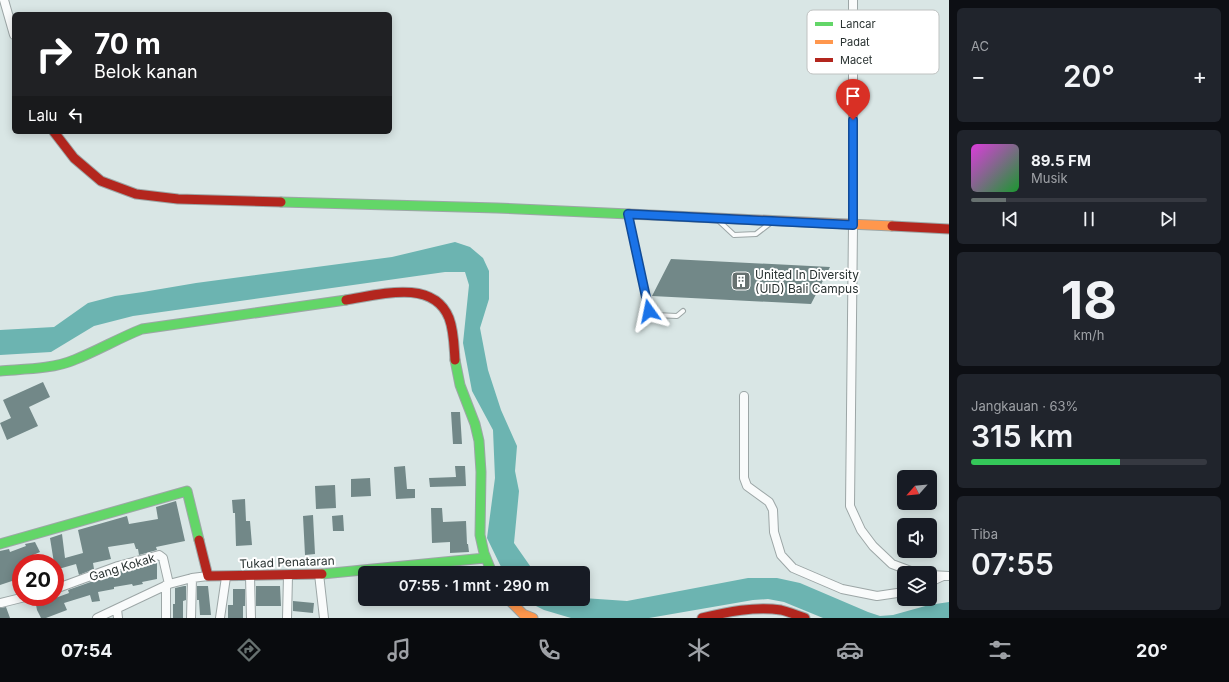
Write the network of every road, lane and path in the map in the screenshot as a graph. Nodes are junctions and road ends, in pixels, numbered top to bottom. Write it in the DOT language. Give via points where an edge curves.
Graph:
graph roads {
  1 [pos="4,0"];
  2 [pos="12,28"];
  3 [pos="853,74"];
  4 [pos="56,134"];
  5 [pos="628,214"];
  6 [pos="717,218"];
  7 [pos="772,221"];
  8 [pos="853,225"];
  9 [pos="949,229"];
  10 [pos="683,311"];
  11 [pos="0,372"];
  12 [pos="744,396"];
  13 [pos="0,544"];
  14 [pos="485,558"];
  15 [pos="489,566"];
  16 [pos="897,566"];
  17 [pos="319,574"];
  18 [pos="208,576"];
  19 [pos="250,576"];
  20 [pos="288,576"];
  21 [pos="226,577"];
  22 [pos="192,578"];
  23 [pos="167,584"];
  24 [pos="64,586"];
  25 [pos="897,593"];
  26 [pos="12,600"];
  27 [pos="1,603"];
  28 [pos="515,606"];
  29 [pos="117,614"];
  30 [pos="780,614"];
  31 [pos="97,618"];
  32 [pos="166,618"];
  33 [pos="191,618"];
  34 [pos="220,618"];
  35 [pos="251,618"];
  36 [pos="287,618"];
  37 [pos="324,618"];
  38 [pos="533,618"];
  39 [pos="702,618"];
  40 [pos="805,618"];
  1 -- 2 [label="street"];
  3 -- 8 [label="street"];
  4 -- 5 [label="street" via="74,158 101,181 136,194 178,199"];
  5 -- 6 [label="street"];
  5 -- 10 [label="lane" via="649,311 655,315 677,316"];
  6 -- 7 [label="street"];
  6 -- 7 [label="lane" via="734,235 756,234"];
  7 -- 8 [label="street"];
  8 -- 9 [label="street"];
  8 -- 16 [label="street" via="850,506 861,530 873,546"];
  11 -- 14 [label="street" via="72,361 122,337 155,327 402,292 429,295 448,314 458,378 478,434 481,462 480,528"];
  12 -- 25 [label="street" via="744,478 747,486 769,502 773,510 774,532 781,556 793,568 842,589 877,596"];
  13 -- 18 [label="street" via="187,491"];
  14 -- 15 [label="street"];
  14 -- 17 [label="street, Tukad Penataran"];
  17 -- 20 [label="street, Tukad Penataran"];
  17 -- 37 [label="street"];
  18 -- 21 [label="street, Tukad Penataran"];
  18 -- 22 [label="street, Tukad Penataran"];
  19 -- 20 [label="street, Tukad Penataran"];
  19 -- 21 [label="street, Tukad Penataran"];
  19 -- 35 [label="street"];
  20 -- 36 [label="street"];
  21 -- 34 [label="street"];
  22 -- 23 [label="street, Tukad Penataran"];
  22 -- 33 [label="street"];
  23 -- 24 [label="street, Gang Kokak" via="162,556 159,555 118,566"];
  23 -- 29 [label="street, Tukad Penataran"];
  23 -- 32 [label="street"];
  26 -- 27 [label="street"];
  28 -- 38 [label="street" via="523,614"];
  29 -- 31 [label="street, Tukad Penataran"];
  30 -- 39 [label="street" via="744,610"];
  30 -- 40 [label="street"];
}
